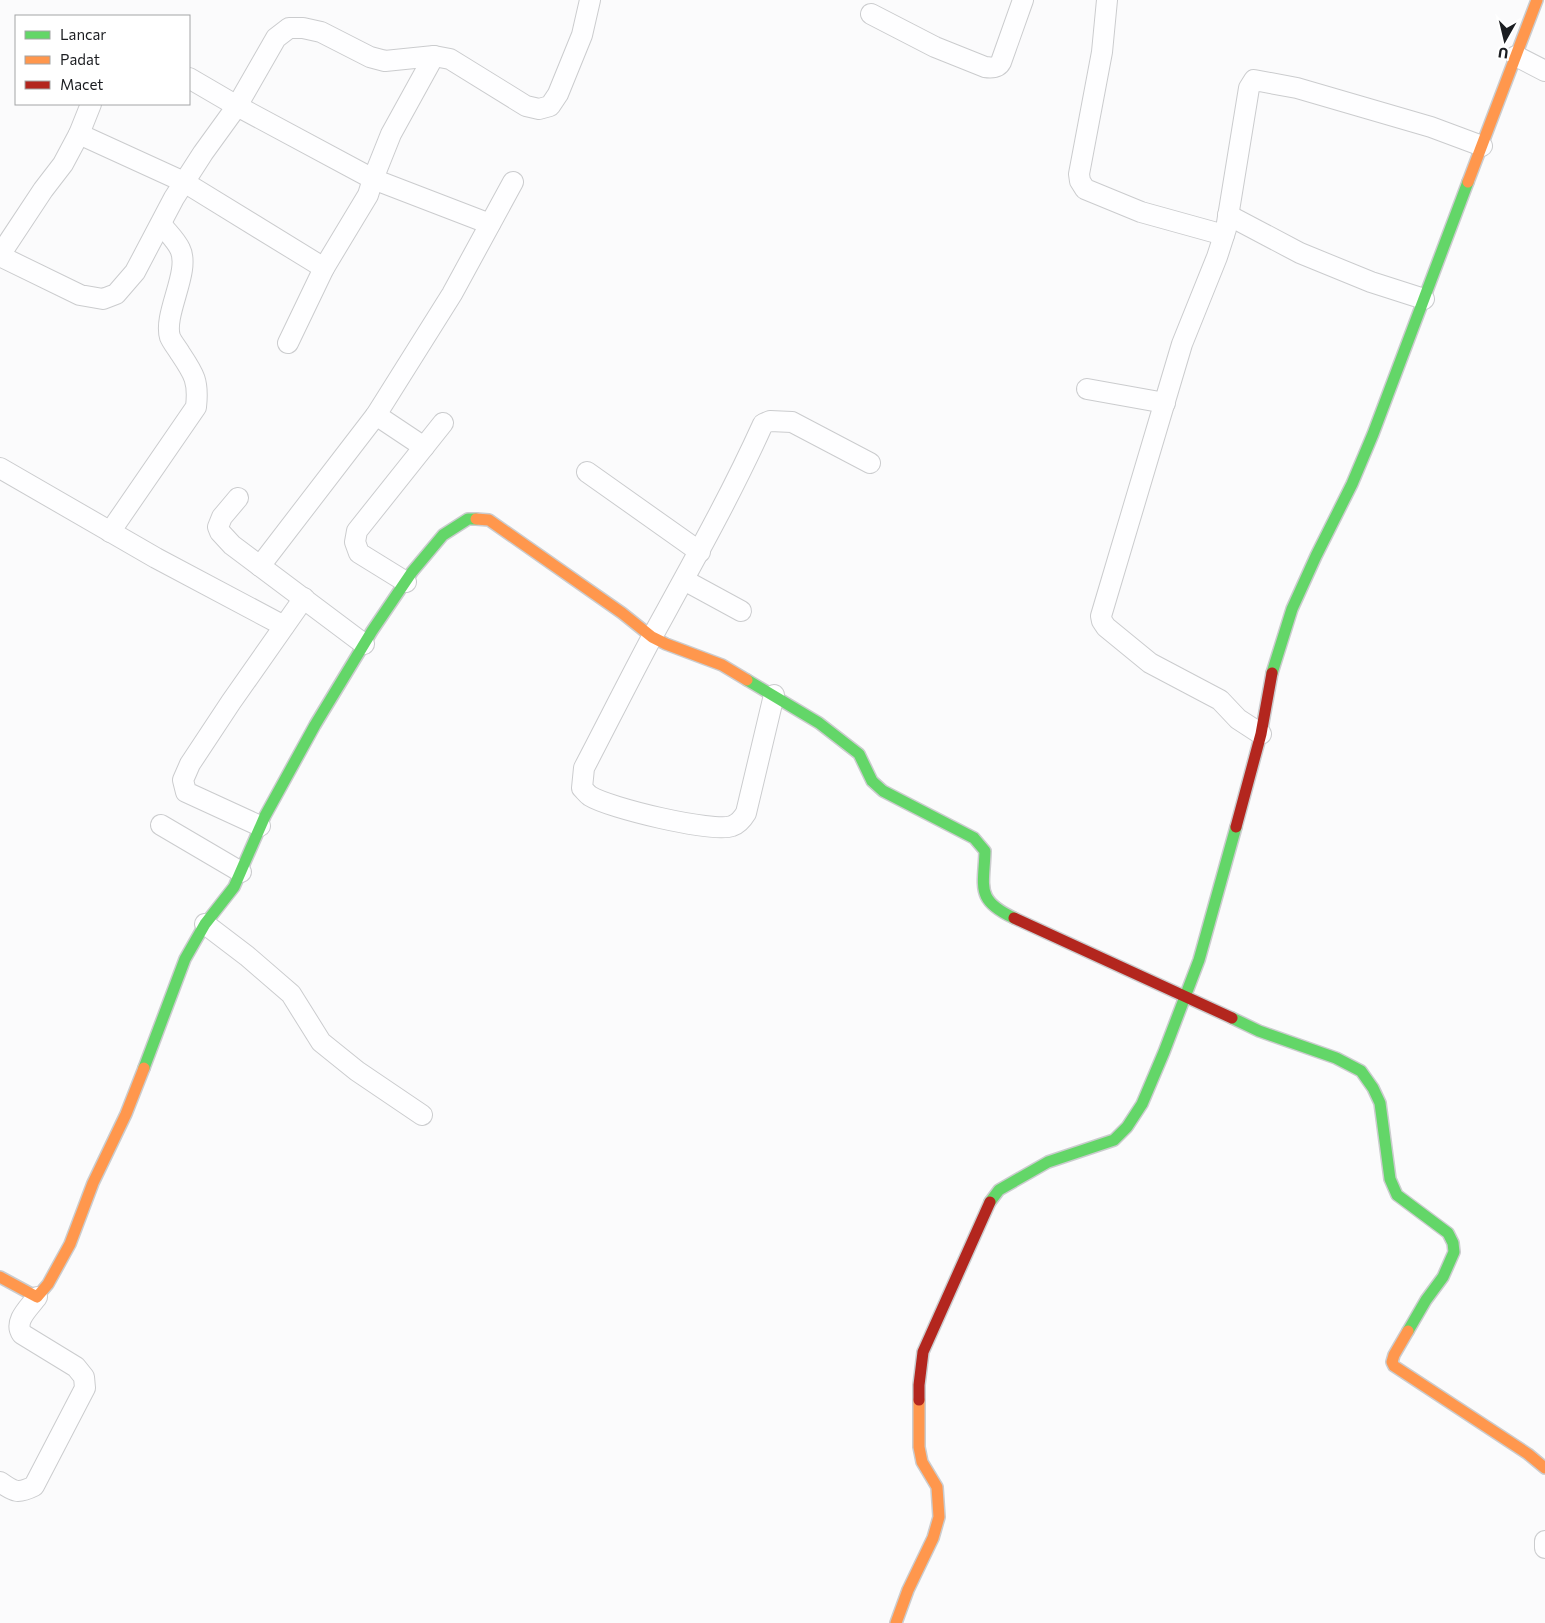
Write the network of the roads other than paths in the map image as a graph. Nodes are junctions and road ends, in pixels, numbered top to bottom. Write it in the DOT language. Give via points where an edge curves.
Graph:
graph roads {
  1 [pos="590,0"];
  2 [pos="1023,0"];
  3 [pos="1107,0"];
  4 [pos="1537,0"];
  5 [pos="871,14"];
  6 [pos="434,56"];
  7 [pos="1516,56"];
  8 [pos="1545,71"];
  9 [pos="190,79"];
  10 [pos="91,105"];
  11 [pos="237,106"];
  12 [pos="79,134"];
  13 [pos="1482,146"];
  14 [pos="374,179"];
  15 [pos="184,182"];
  16 [pos="513,182"];
  17 [pos="1228,215"];
  18 [pos="161,224"];
  19 [pos="490,224"];
  20 [pos="1224,236"];
  21 [pos="0,255"];
  22 [pos="324,268"];
  23 [pos="1424,299"];
  24 [pos="288,342"];
  25 [pos="1087,389"];
  26 [pos="1166,402"];
  27 [pos="376,415"];
  28 [pos="443,423"];
  29 [pos="424,447"];
  30 [pos="870,463"];
  31 [pos="0,468"];
  32 [pos="587,472"];
  33 [pos="238,498"];
  34 [pos="110,532"];
  35 [pos="700,552"];
  36 [pos="260,566"];
  37 [pos="684,580"];
  38 [pos="406,582"];
  39 [pos="304,598"];
  40 [pos="741,612"];
  41 [pos="284,626"];
  42 [pos="652,637"];
  43 [pos="364,644"];
  44 [pos="774,696"];
  45 [pos="1261,734"];
  46 [pos="161,825"];
  47 [pos="260,826"];
  48 [pos="241,872"];
  49 [pos="205,924"];
  50 [pos="1185,997"];
  51 [pos="422,1115"];
  52 [pos="0,1277"];
  53 [pos="37,1298"];
  54 [pos="1545,1468"];
  55 [pos="0,1482"];
  56 [pos="1545,1541"];
  57 [pos="1545,1548"];
  58 [pos="896,1623"];
  1 -- 6 [label="street" via="582,35 558,94 550,106 539,110 526,106 450,59"];
  2 -- 5 [label="street" via="1000,65 994,68 935,47"];
  3 -- 20 [label="street" via="1102,52 1083,148 1080,181 1085,189 1141,212"];
  4 -- 7 [label="street"];
  6 -- 11 [label="street" via="385,61 370,57 321,32 288,28 276,38"];
  6 -- 14 [label="street" via="391,134"];
  7 -- 8 [label="street"];
  7 -- 13 [label="street"];
  9 -- 11 [label="street"];
  10 -- 12 [label="street"];
  11 -- 14 [label="street"];
  11 -- 15 [label="street"];
  12 -- 15 [label="street"];
  12 -- 21 [label="street" via="63,164"];
  13 -- 17 [label="street" via="1431,127 1306,91 1254,80 1249,88"];
  13 -- 23 [label="street"];
  14 -- 19 [label="street"];
  14 -- 22 [label="street" via="368,195"];
  15 -- 18 [label="street"];
  15 -- 22 [label="street"];
  16 -- 19 [label="street"];
  17 -- 20 [label="street"];
  17 -- 23 [label="street" via="1300,253"];
  18 -- 21 [label="street" via="135,272 116,294 103,300 80,295"];
  18 -- 34 [label="street" via="180,249 181,269 169,331 170,338 193,372 198,390 196,407"];
  19 -- 27 [label="street" via="452,294"];
  20 -- 26 [label="street" via="1182,344"];
  22 -- 24 [label="street"];
  23 -- 45 [label="street" via="1356,476 1292,609 1273,668"];
  25 -- 26 [label="street"];
  26 -- 45 [label="street" via="1102,621 1150,663 1220,700 1238,719"];
  27 -- 29 [label="street"];
  27 -- 36 [label="street"];
  28 -- 29 [label="street"];
  29 -- 38 [label="street" via="357,531 355,542 359,552"];
  30 -- 35 [label="street" via="792,422 770,421 763,424"];
  31 -- 34 [label="street"];
  32 -- 35 [label="street"];
  33 -- 36 [label="street" via="222,517 219,529 232,545"];
  34 -- 41 [label="street"];
  35 -- 37 [label="street"];
  36 -- 39 [label="street"];
  37 -- 40 [label="street"];
  37 -- 42 [label="street"];
  38 -- 42 [label="street" via="443,535 468,519 489,520"];
  38 -- 43 [label="street"];
  39 -- 41 [label="street"];
  39 -- 43 [label="street"];
  41 -- 47 [label="street" via="195,756 183,780 186,792"];
  42 -- 44 [label="street" via="722,665"];
  42 -- 44 [label="street" via="584,768 582,788 589,795 634,812 732,826 746,813"];
  43 -- 47 [label="street"];
  44 -- 50 [label="street" via="820,723 859,754 872,781 883,791 974,838 985,851 982,882 985,897 999,911"];
  45 -- 50 [label="street" via="1200,960"];
  46 -- 48 [label="street"];
  47 -- 48 [label="street"];
  48 -- 49 [label="street" via="234,887"];
  49 -- 51 [label="street" via="291,994 321,1042"];
  49 -- 53 [label="street" via="185,959 126,1114 93,1183 70,1244"];
  50 -- 54 [label="street" via="1259,1031 1336,1058 1361,1071 1380,1103 1390,1179 1397,1195 1448,1233 1454,1252 1443,1277 1392,1362"];
  50 -- 58 [label="street" via="1142,1104 1127,1127 1114,1140 1048,1162 999,1190 991,1200 923,1352 919,1385 919,1447 922,1462 937,1487 939,1517"];
  52 -- 53 [label="street"];
  53 -- 55 [label="street" via="20,1321 19,1330 76,1367 84,1377 85,1388 34,1486 22,1492"];
  56 -- 57 [label="street"];
}
